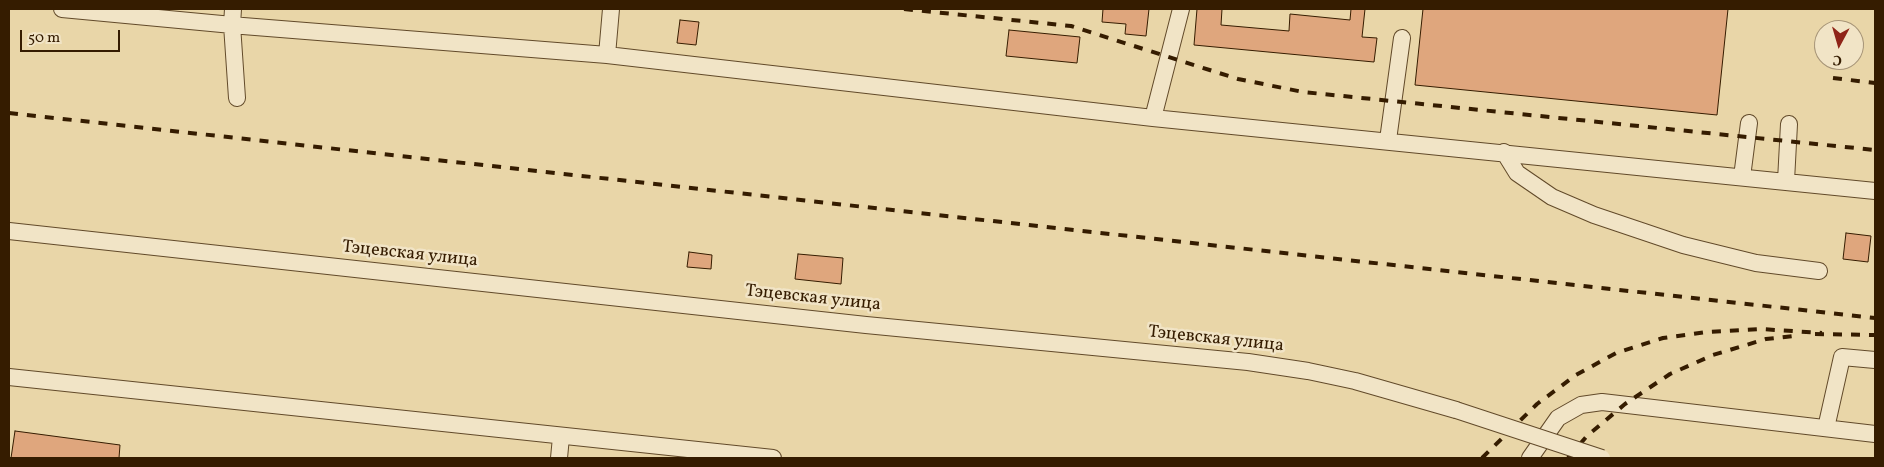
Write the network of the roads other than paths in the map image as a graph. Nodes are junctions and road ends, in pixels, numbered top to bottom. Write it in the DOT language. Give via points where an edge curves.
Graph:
graph roads {
  1 [pos="62,9"];
  2 [pos="233,9"];
  3 [pos="611,9"];
  4 [pos="1180,9"];
  5 [pos="232,25"];
  6 [pos="1402,38"];
  7 [pos="606,55"];
  8 [pos="237,98"];
  9 [pos="1153,118"];
  10 [pos="1749,123"];
  11 [pos="1789,124"];
  12 [pos="1388,140"];
  13 [pos="1504,152"];
  14 [pos="1742,177"];
  15 [pos="1786,181"];
  16 [pos="1875,191"];
  17 [pos="9,230"];
  18 [pos="1818,271"];
  19 [pos="1875,360"];
  20 [pos="9,377"];
  21 [pos="1826,428"];
  22 [pos="1875,434"];
  23 [pos="561,437"];
  24 [pos="559,458"];
  25 [pos="773,458"];
  26 [pos="1530,458"];
  27 [pos="1602,458"];
  1 -- 5 [label="street"];
  2 -- 5 [label="street"];
  3 -- 7 [label="street"];
  4 -- 9 [label="street"];
  5 -- 7 [label="street"];
  5 -- 8 [label="street"];
  6 -- 12 [label="street"];
  7 -- 9 [label="street"];
  9 -- 12 [label="street"];
  10 -- 14 [label="street"];
  11 -- 15 [label="street"];
  12 -- 13 [label="street"];
  13 -- 14 [label="street"];
  13 -- 18 [label="street" via="1517,173 1552,196 1594,215 1682,245 1756,263"];
  14 -- 15 [label="street"];
  15 -- 16 [label="street"];
  17 -- 27 [label="street, Тэцевская улица, bridge" via="866,325 1308,370 1456,410"];
  19 -- 21 [label="street" via="1842,356"];
  20 -- 23 [label="street"];
  21 -- 22 [label="street"];
  21 -- 26 [label="street" via="1602,402 1581,405 1558,418"];
  23 -- 24 [label="street"];
  23 -- 25 [label="street"];
}
